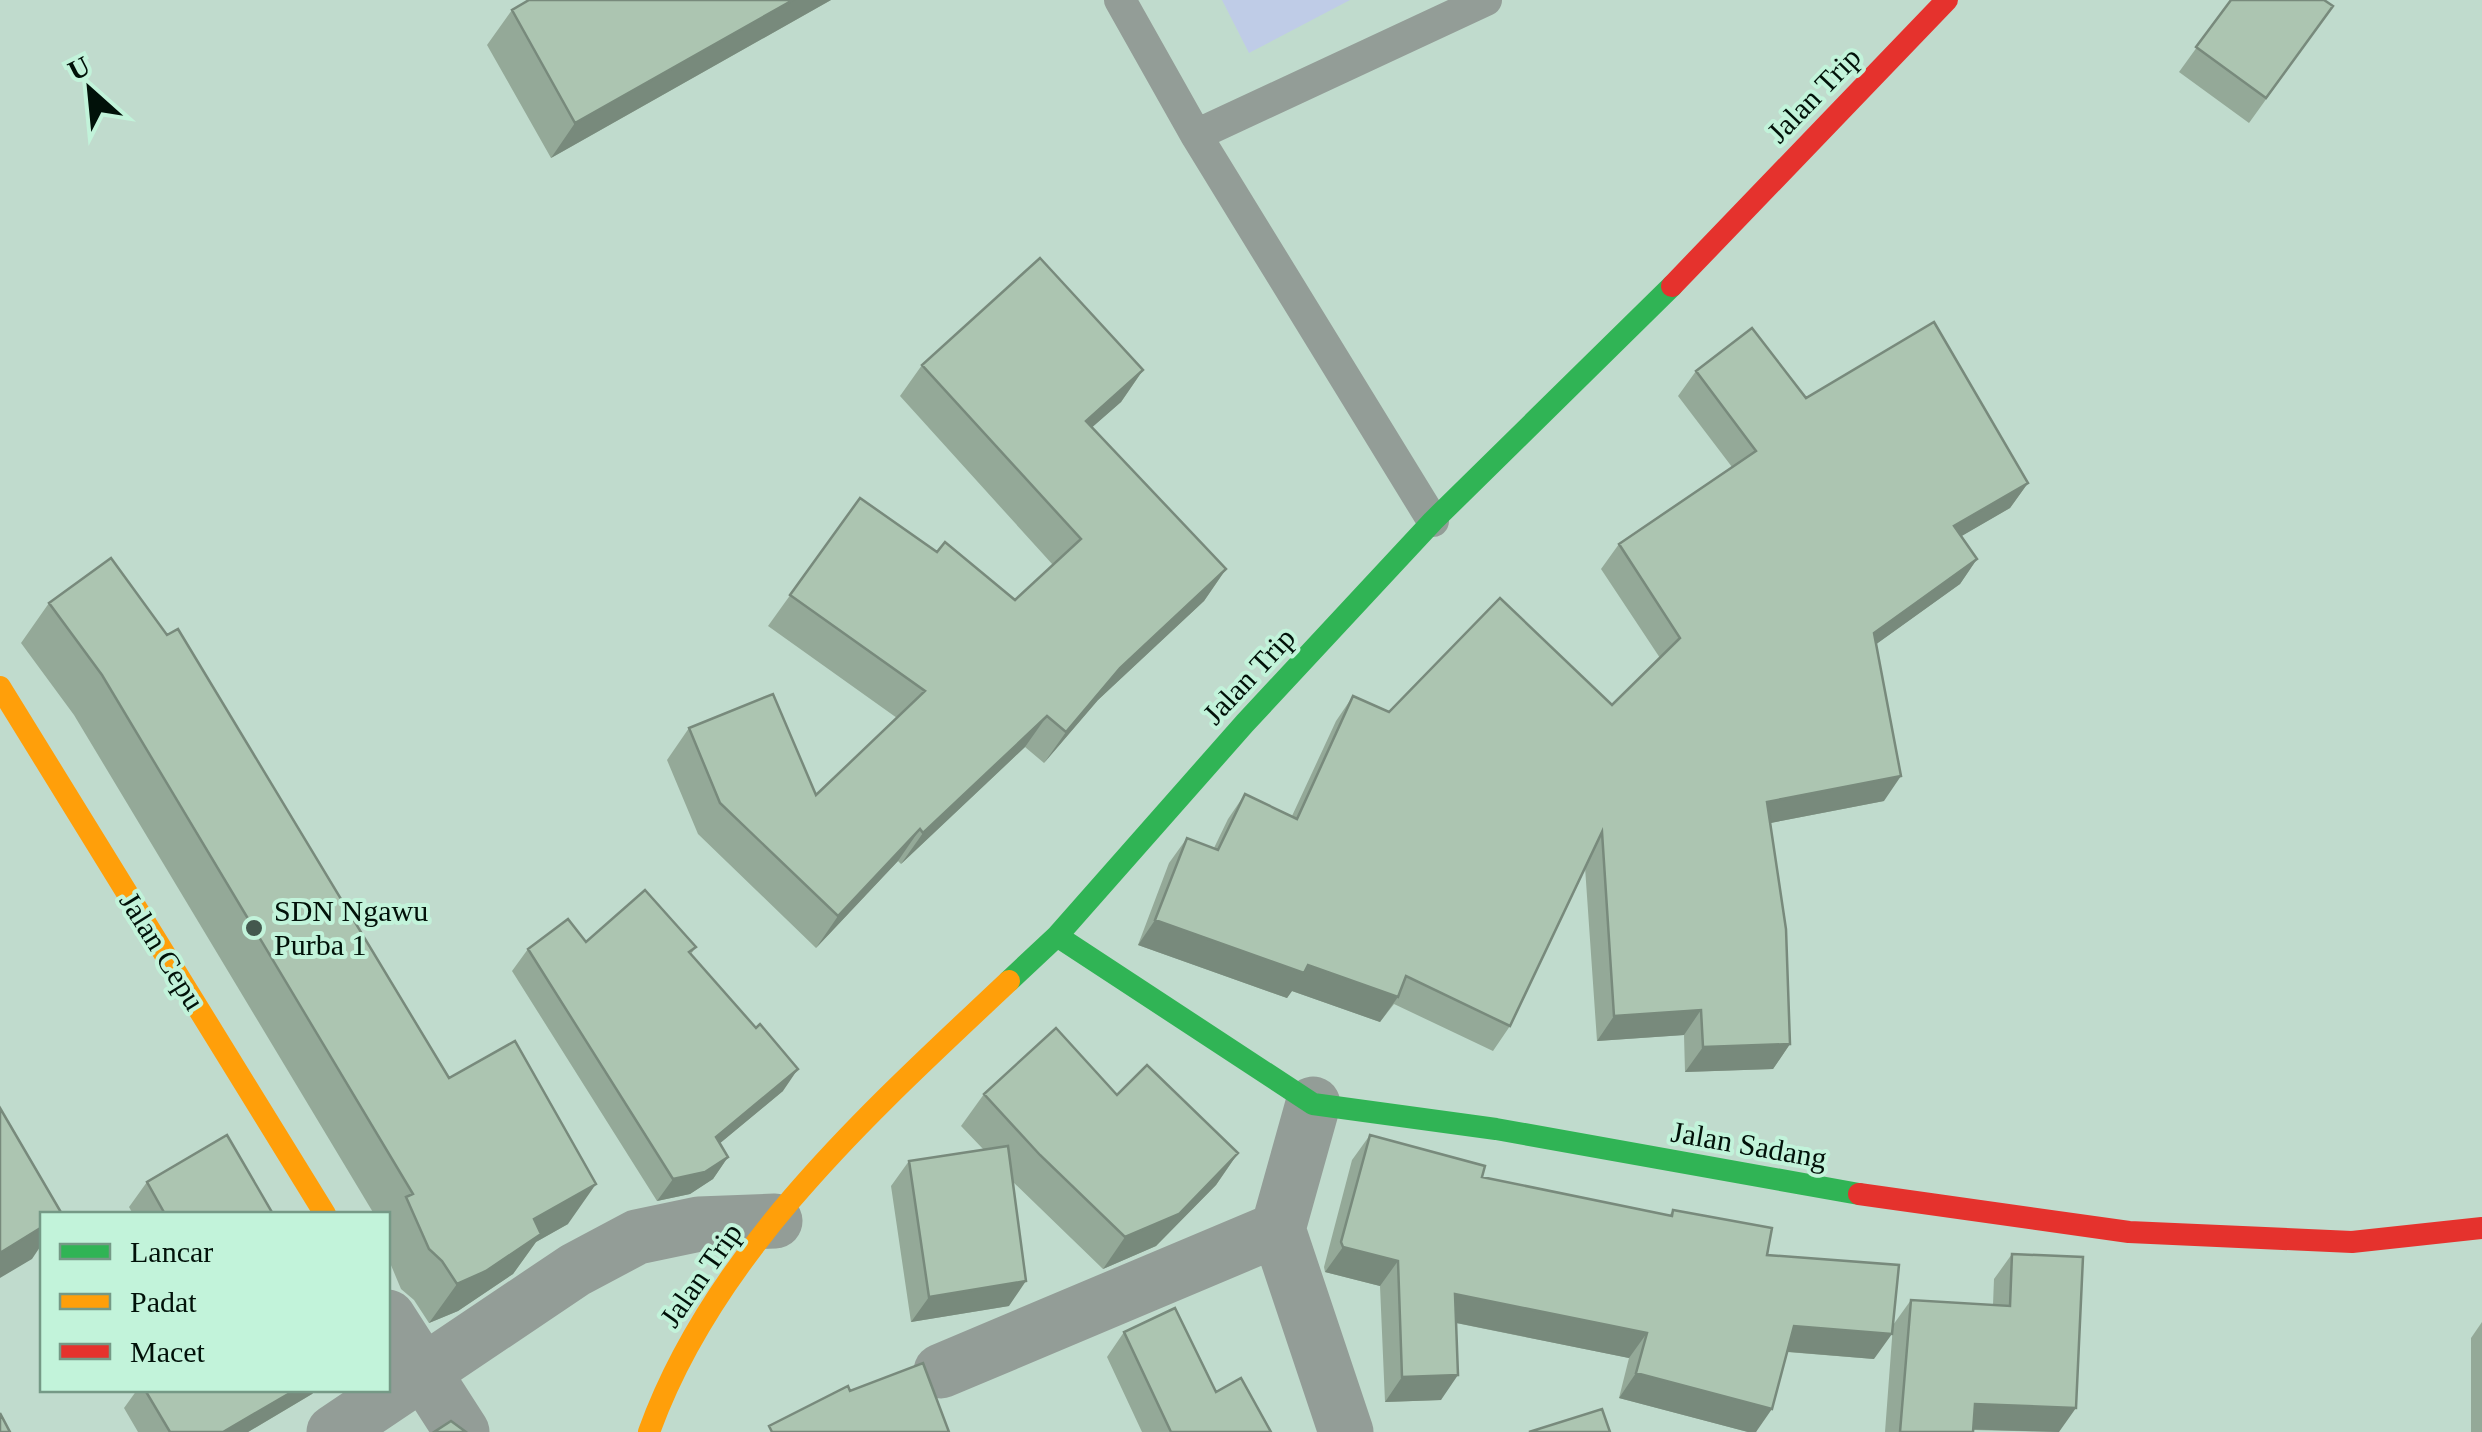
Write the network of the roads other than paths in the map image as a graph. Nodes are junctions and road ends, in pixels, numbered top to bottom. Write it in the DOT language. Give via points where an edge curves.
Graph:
graph roads {
  1 [pos="1120,0"];
  2 [pos="1486,0"];
  3 [pos="1947,0"];
  4 [pos="1196,136"];
  5 [pos="1434,520"];
  6 [pos="0,687"];
  7 [pos="1057,936"];
  8 [pos="1313,1104"];
  9 [pos="323,1212"];
  10 [pos="775,1221"];
  11 [pos="2482,1228"];
  12 [pos="1278,1229"];
  13 [pos="390,1320"];
  14 [pos="941,1371"];
  15 [pos="422,1373"];
  16 [pos="334,1432"];
  17 [pos="462,1432"];
  18 [pos="649,1432"];
  19 [pos="1346,1432"];
  1 -- 4 [label="lane"];
  2 -- 4 [label="lane"];
  3 -- 5 [label="main road, Jalan Trip" via="1697,262"];
  4 -- 5 [label="lane"];
  5 -- 7 [label="main road, Jalan Trip"];
  6 -- 9 [label="main road, Jalan Cepu"];
  7 -- 8 [label="main road, Jalan Sadang"];
  7 -- 10 [label="main road, Jalan Trip" via="857,1124"];
  8 -- 11 [label="main road, Jalan Sadang" via="2129,1232 2352,1242"];
  8 -- 12 [label="street"];
  10 -- 15 [label="street" via="699,1224 637,1237 575,1270"];
  10 -- 18 [label="main road, Jalan Trip" via="697,1326"];
  12 -- 14 [label="street"];
  12 -- 19 [label="street"];
  13 -- 15 [label="street"];
  15 -- 16 [label="street"];
  15 -- 17 [label="street"];
}
